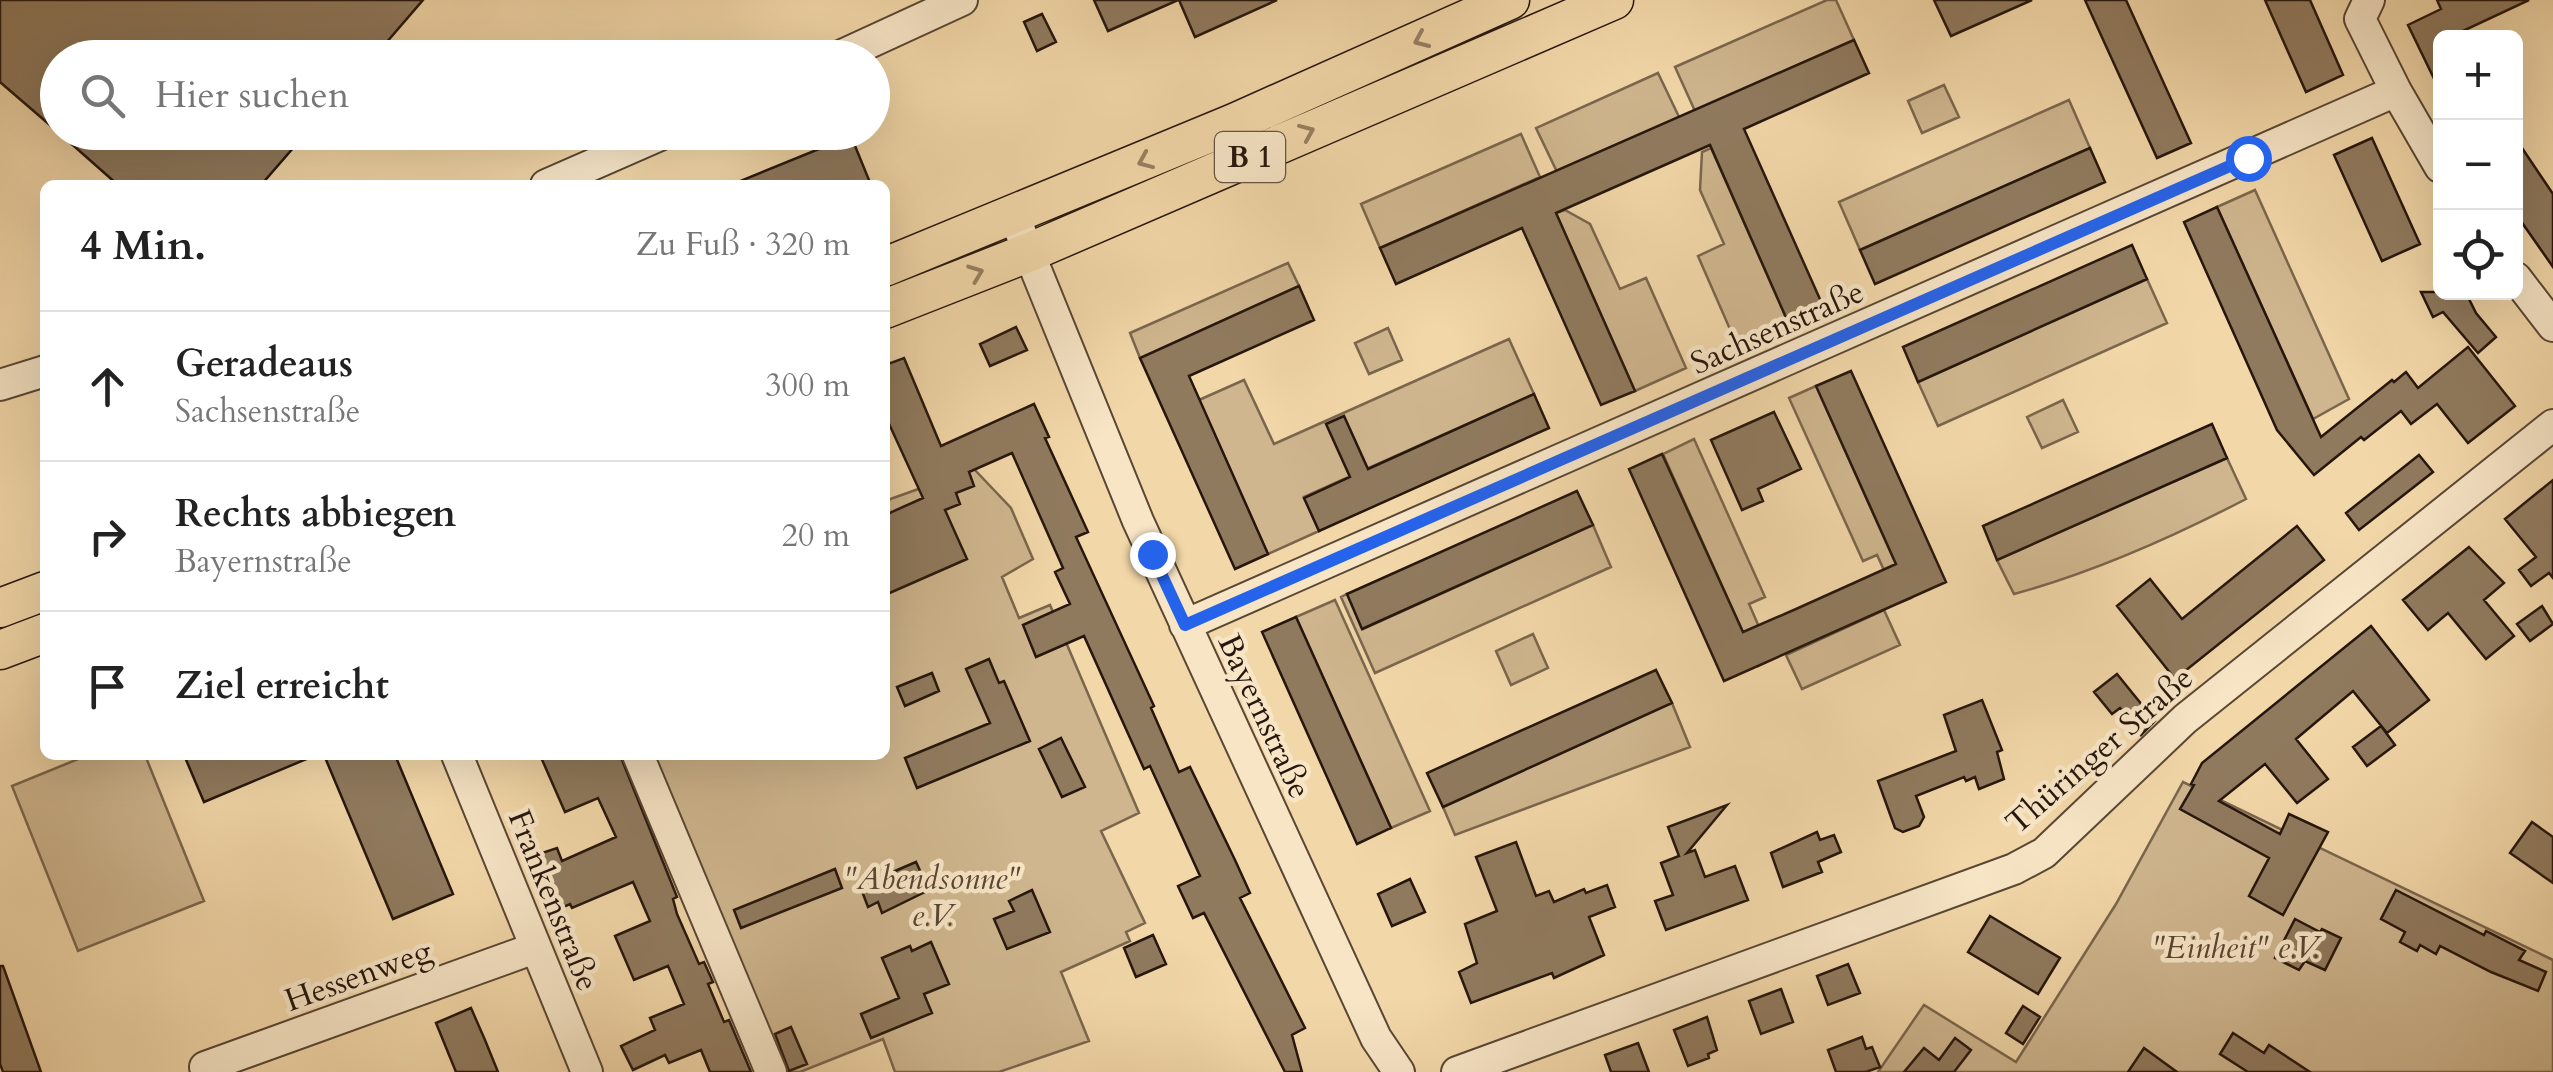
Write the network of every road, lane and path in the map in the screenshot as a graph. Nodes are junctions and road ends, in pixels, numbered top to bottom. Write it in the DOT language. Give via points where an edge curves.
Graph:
graph roads {
  1 [pos="962,0"];
  2 [pos="1510,0"];
  3 [pos="1614,0"];
  4 [pos="2369,0"];
  5 [pos="875,40"];
  6 [pos="2396,91"];
  7 [pos="626,150"];
  8 [pos="2433,155"];
  9 [pos="557,180"];
  10 [pos="1014,216"];
  11 [pos="1030,252"];
  12 [pos="890,265"];
  13 [pos="2523,287"];
  14 [pos="890,306"];
  15 [pos="2553,326"];
  16 [pos="40,373"];
  17 [pos="0,385"];
  18 [pos="2553,425"];
  19 [pos="40,593"];
  20 [pos="0,608"];
  21 [pos="1185,625"];
  22 [pos="40,635"];
  23 [pos="0,650"];
  24 [pos="458,760"];
  25 [pos="640,760"];
  26 [pos="536,948"];
  27 [pos="198,1070"];
  28 [pos="588,1072"];
  29 [pos="772,1072"];
  30 [pos="1399,1072"];
  31 [pos="1456,1072"];
  1 -- 5 [label="street"];
  2 -- 10 [label="main road, B 1, one-way"];
  11 -- 3 [label="main road, B 1, one-way"];
  4 -- 6 [label="street" via="2360,19"];
  6 -- 8 [label="street"];
  6 -- 21 [label="street, Sachsenstraße"];
  7 -- 9 [label="street"];
  10 -- 11 [label="street, Bayernstraße"];
  10 -- 12 [label="main road, B 1"];
  14 -- 11 [label="main road, B 1, one-way"];
  11 -- 21 [label="street, Bayernstraße"];
  13 -- 15 [label="street"];
  16 -- 17 [label="street"];
  18 -- 31 [label="street, Thüringer Straße" via="2185,719 2044,853"];
  19 -- 20 [label="main road"];
  21 -- 30 [label="street, Bayernstraße" via="1376,1038"];
  22 -- 23 [label="main road"];
  24 -- 26 [label="street, Frankenstraße"];
  25 -- 29 [label="street"];
  26 -- 27 [label="street, Hessenweg"];
  26 -- 28 [label="street, Frankenstraße"];
}
